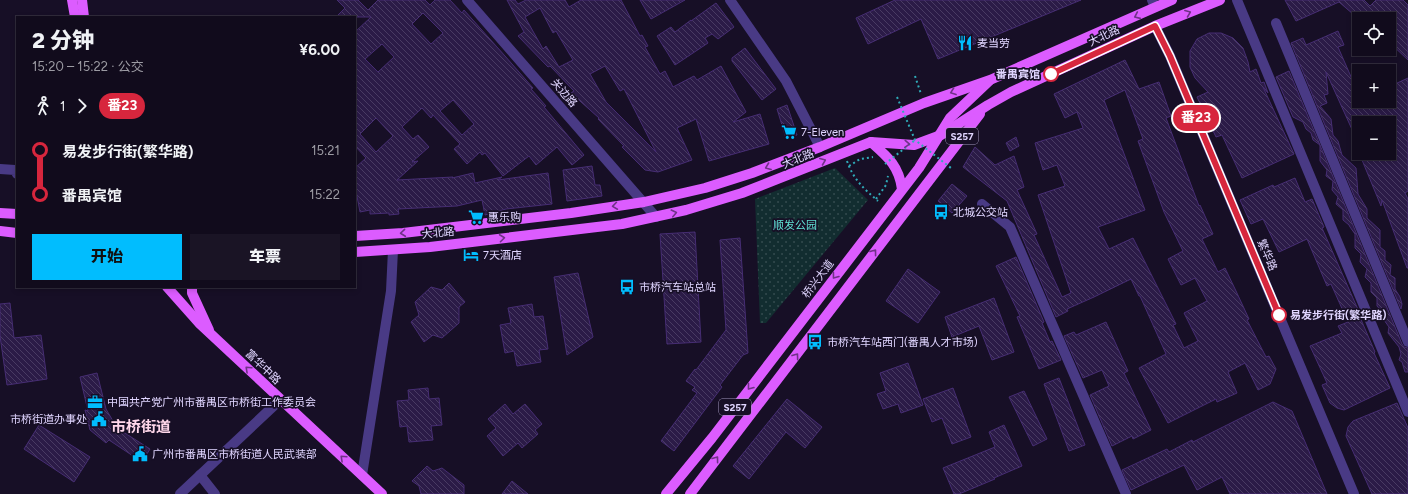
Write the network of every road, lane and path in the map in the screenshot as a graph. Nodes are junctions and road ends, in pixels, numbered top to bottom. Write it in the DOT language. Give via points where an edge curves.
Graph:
graph roads {
  1 [pos="72,0"];
  2 [pos="82,0"];
  3 [pos="467,0"];
  4 [pos="730,0"];
  5 [pos="1172,0"];
  6 [pos="1220,0"];
  7 [pos="1236,0"];
  8 [pos="1154,4"];
  9 [pos="75,16"];
  10 [pos="84,16"];
  11 [pos="1276,23"];
  12 [pos="1155,26"];
  13 [pos="990,80"];
  14 [pos="897,97"];
  15 [pos="988,105"];
  16 [pos="940,135"];
  17 [pos="915,140"];
  18 [pos="871,142"];
  19 [pos="820,147"];
  20 [pos="877,158"];
  21 [pos="847,159"];
  22 [pos="882,161"];
  23 [pos="885,164"];
  24 [pos="849,166"];
  25 [pos="887,168"];
  26 [pos="951,168"];
  27 [pos="0,169"];
  28 [pos="16,172"];
  29 [pos="888,174"];
  30 [pos="902,189"];
  31 [pos="644,202"];
  32 [pos="982,204"];
  33 [pos="0,213"];
  34 [pos="16,214"];
  35 [pos="656,217"];
  36 [pos="0,231"];
  37 [pos="16,232"];
  38 [pos="356,236"];
  39 [pos="393,250"];
  40 [pos="356,252"];
  41 [pos="168,288"];
  42 [pos="192,288"];
  43 [pos="210,334"];
  44 [pos="1408,342"];
  45 [pos="280,400"];
  46 [pos="1408,412"];
  47 [pos="200,475"];
  48 [pos="362,475"];
  49 [pos="180,494"];
  50 [pos="215,494"];
  51 [pos="382,494"];
  52 [pos="666,494"];
  53 [pos="690,494"];
  54 [pos="1126,494"];
  55 [pos="1354,494"];
  1 -- 9 [label="main road"];
  2 -- 10 [label="main road"];
  3 -- 31 [label="street, 关边路"];
  4 -- 19 [label="street" via="786,81"];
  5 -- 8 [label="main road, 大北路 / S257"];
  12 -- 6 [label="main road, 大北路 / S257, one-way"];
  7 -- 46 [label="street"];
  8 -- 13 [label="main road, 大北路 / S257, one-way"];
  11 -- 44 [label="street"];
  12 -- 15 [label="main road, 大北路 / S257"];
  12 -- 55 [label="street, 繁华路" via="1170,56"];
  13 -- 16 [label="main road, 桥兴大道 / S257" via="950,118"];
  13 -- 19 [label="main road, 大北路, one-way" via="924,103"];
  14 -- 17 [label="path, bridge"];
  15 -- 16 [label="main road, 大北路"];
  53 -- 15 [label="main road, S257, one-way"];
  18 -- 16 [label="main road, 大北路, one-way" via="914,145"];
  16 -- 30 [label="main road, 桥兴大道 / S257"];
  17 -- 23 [label="path, bridge"];
  17 -- 26 [label="path, bridge"];
  18 -- 30 [label="main road" via="894,164"];
  35 -- 18 [label="main road, 大北路, one-way" via="742,193"];
  19 -- 31 [label="main road, 大北路, one-way" via="745,176"];
  20 -- 24 [label="path" via="865,158"];
  21 -- 24 [label="path"];
  22 -- 23 [label="path, bridge"];
  23 -- 25 [label="path, bridge"];
  24 -- 29 [label="path" via="857,182 877,200 888,180"];
  27 -- 28 [label="street"];
  30 -- 52 [label="main road, 桥兴大道 / S257, one-way"];
  31 -- 35 [label="street, 关边路"];
  31 -- 38 [label="main road, 大北路, one-way" via="403,233"];
  32 -- 54 [label="street" via="1010,227"];
  33 -- 34 [label="main road"];
  39 -- 35 [label="main road, 大北路, one-way" via="607,226"];
  36 -- 37 [label="main road"];
  39 -- 40 [label="main road, 大北路"];
  39 -- 48 [label="street" via="391,292"];
  41 -- 43 [label="main road, 富华中路"];
  42 -- 43 [label="main road"];
  45 -- 43 [label="main road, 富华中路, one-way"];
  45 -- 47 [label="street"];
  48 -- 45 [label="main road, 富华中路, one-way"];
  47 -- 49 [label="street"];
  47 -- 50 [label="street"];
  48 -- 51 [label="main road, 富华中路"];
}
